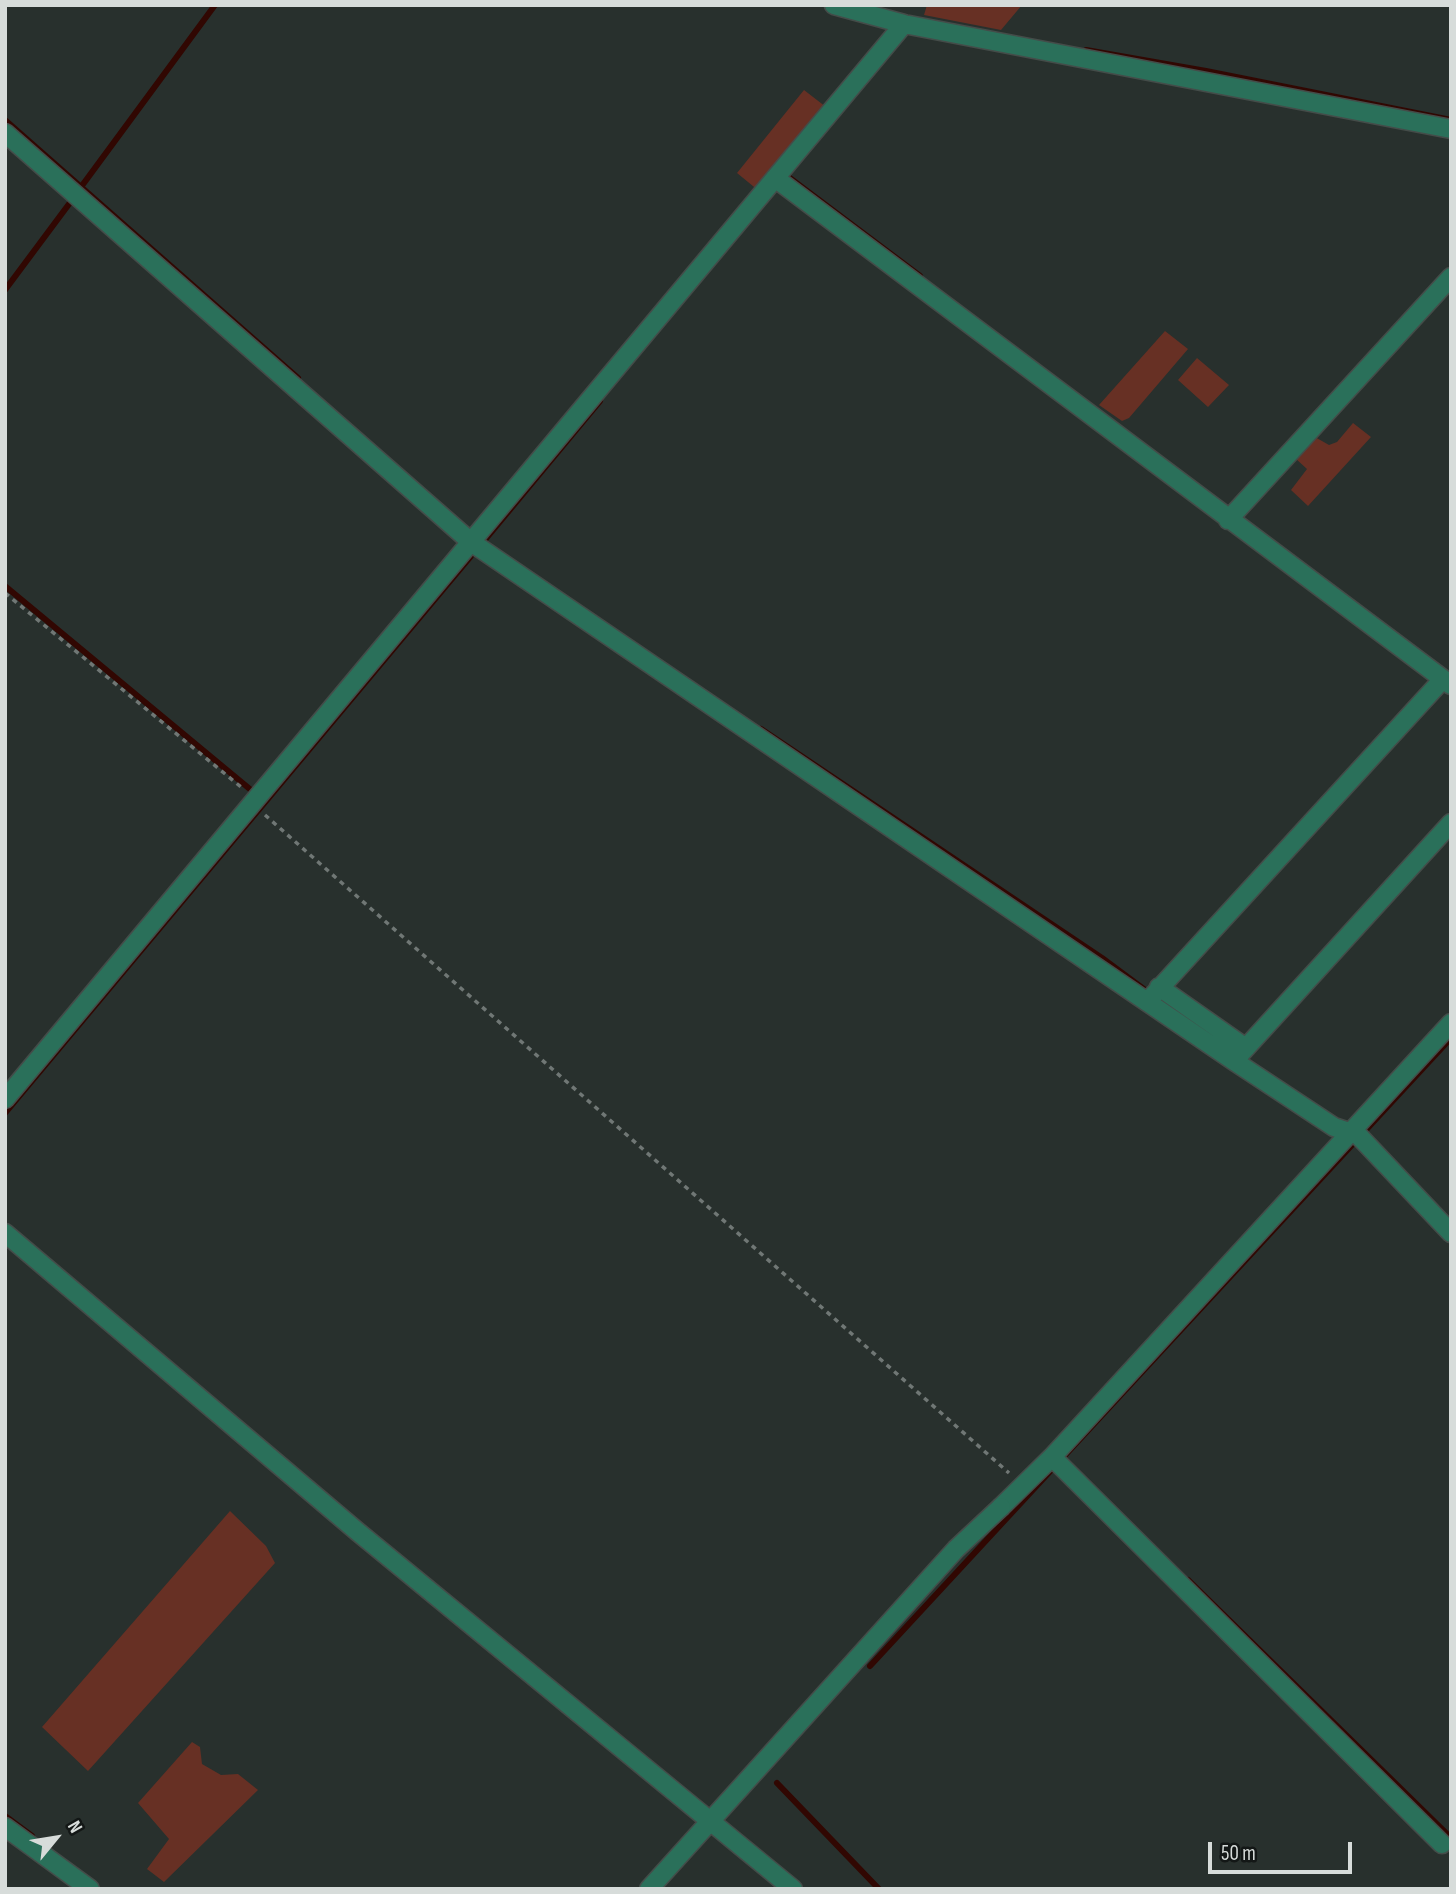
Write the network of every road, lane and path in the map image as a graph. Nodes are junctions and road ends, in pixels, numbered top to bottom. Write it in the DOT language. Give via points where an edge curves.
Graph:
graph roads {
  1 [pos="834,5"];
  2 [pos="866,9"];
  3 [pos="904,24"];
  4 [pos="1451,129"];
  5 [pos="5,133"];
  6 [pos="775,178"];
  7 [pos="1451,277"];
  8 [pos="1233,515"];
  9 [pos="471,542"];
  10 [pos="5,593"];
  11 [pos="1447,682"];
  12 [pos="259,806"];
  13 [pos="1451,823"];
  14 [pos="1153,994"];
  15 [pos="1451,1023"];
  16 [pos="1240,1054"];
  17 [pos="5,1099"];
  18 [pos="1357,1135"];
  19 [pos="5,1233"];
  20 [pos="1451,1233"];
  21 [pos="1057,1462"];
  22 [pos="1024,1486"];
  23 [pos="711,1822"];
  24 [pos="5,1826"];
  25 [pos="1448,1843"];
  26 [pos="90,1889"];
  27 [pos="649,1889"];
  28 [pos="793,1889"];
  1 -- 2 [label="street"];
  2 -- 3 [label="street"];
  3 -- 4 [label="street"];
  3 -- 6 [label="street"];
  5 -- 9 [label="street"];
  6 -- 8 [label="street"];
  6 -- 9 [label="street"];
  7 -- 8 [label="street"];
  8 -- 11 [label="street"];
  9 -- 12 [label="street"];
  9 -- 14 [label="street"];
  10 -- 12 [label="path"];
  11 -- 14 [label="street"];
  12 -- 17 [label="street"];
  12 -- 22 [label="path"];
  13 -- 16 [label="street"];
  14 -- 16 [label="street"];
  15 -- 18 [label="street"];
  16 -- 18 [label="street" via="1334,1127"];
  18 -- 20 [label="street"];
  18 -- 21 [label="street"];
  19 -- 23 [label="street"];
  21 -- 22 [label="street"];
  21 -- 25 [label="street"];
  22 -- 23 [label="street" via="956,1549"];
  23 -- 27 [label="street"];
  23 -- 28 [label="street"];
  24 -- 26 [label="street"];
}
